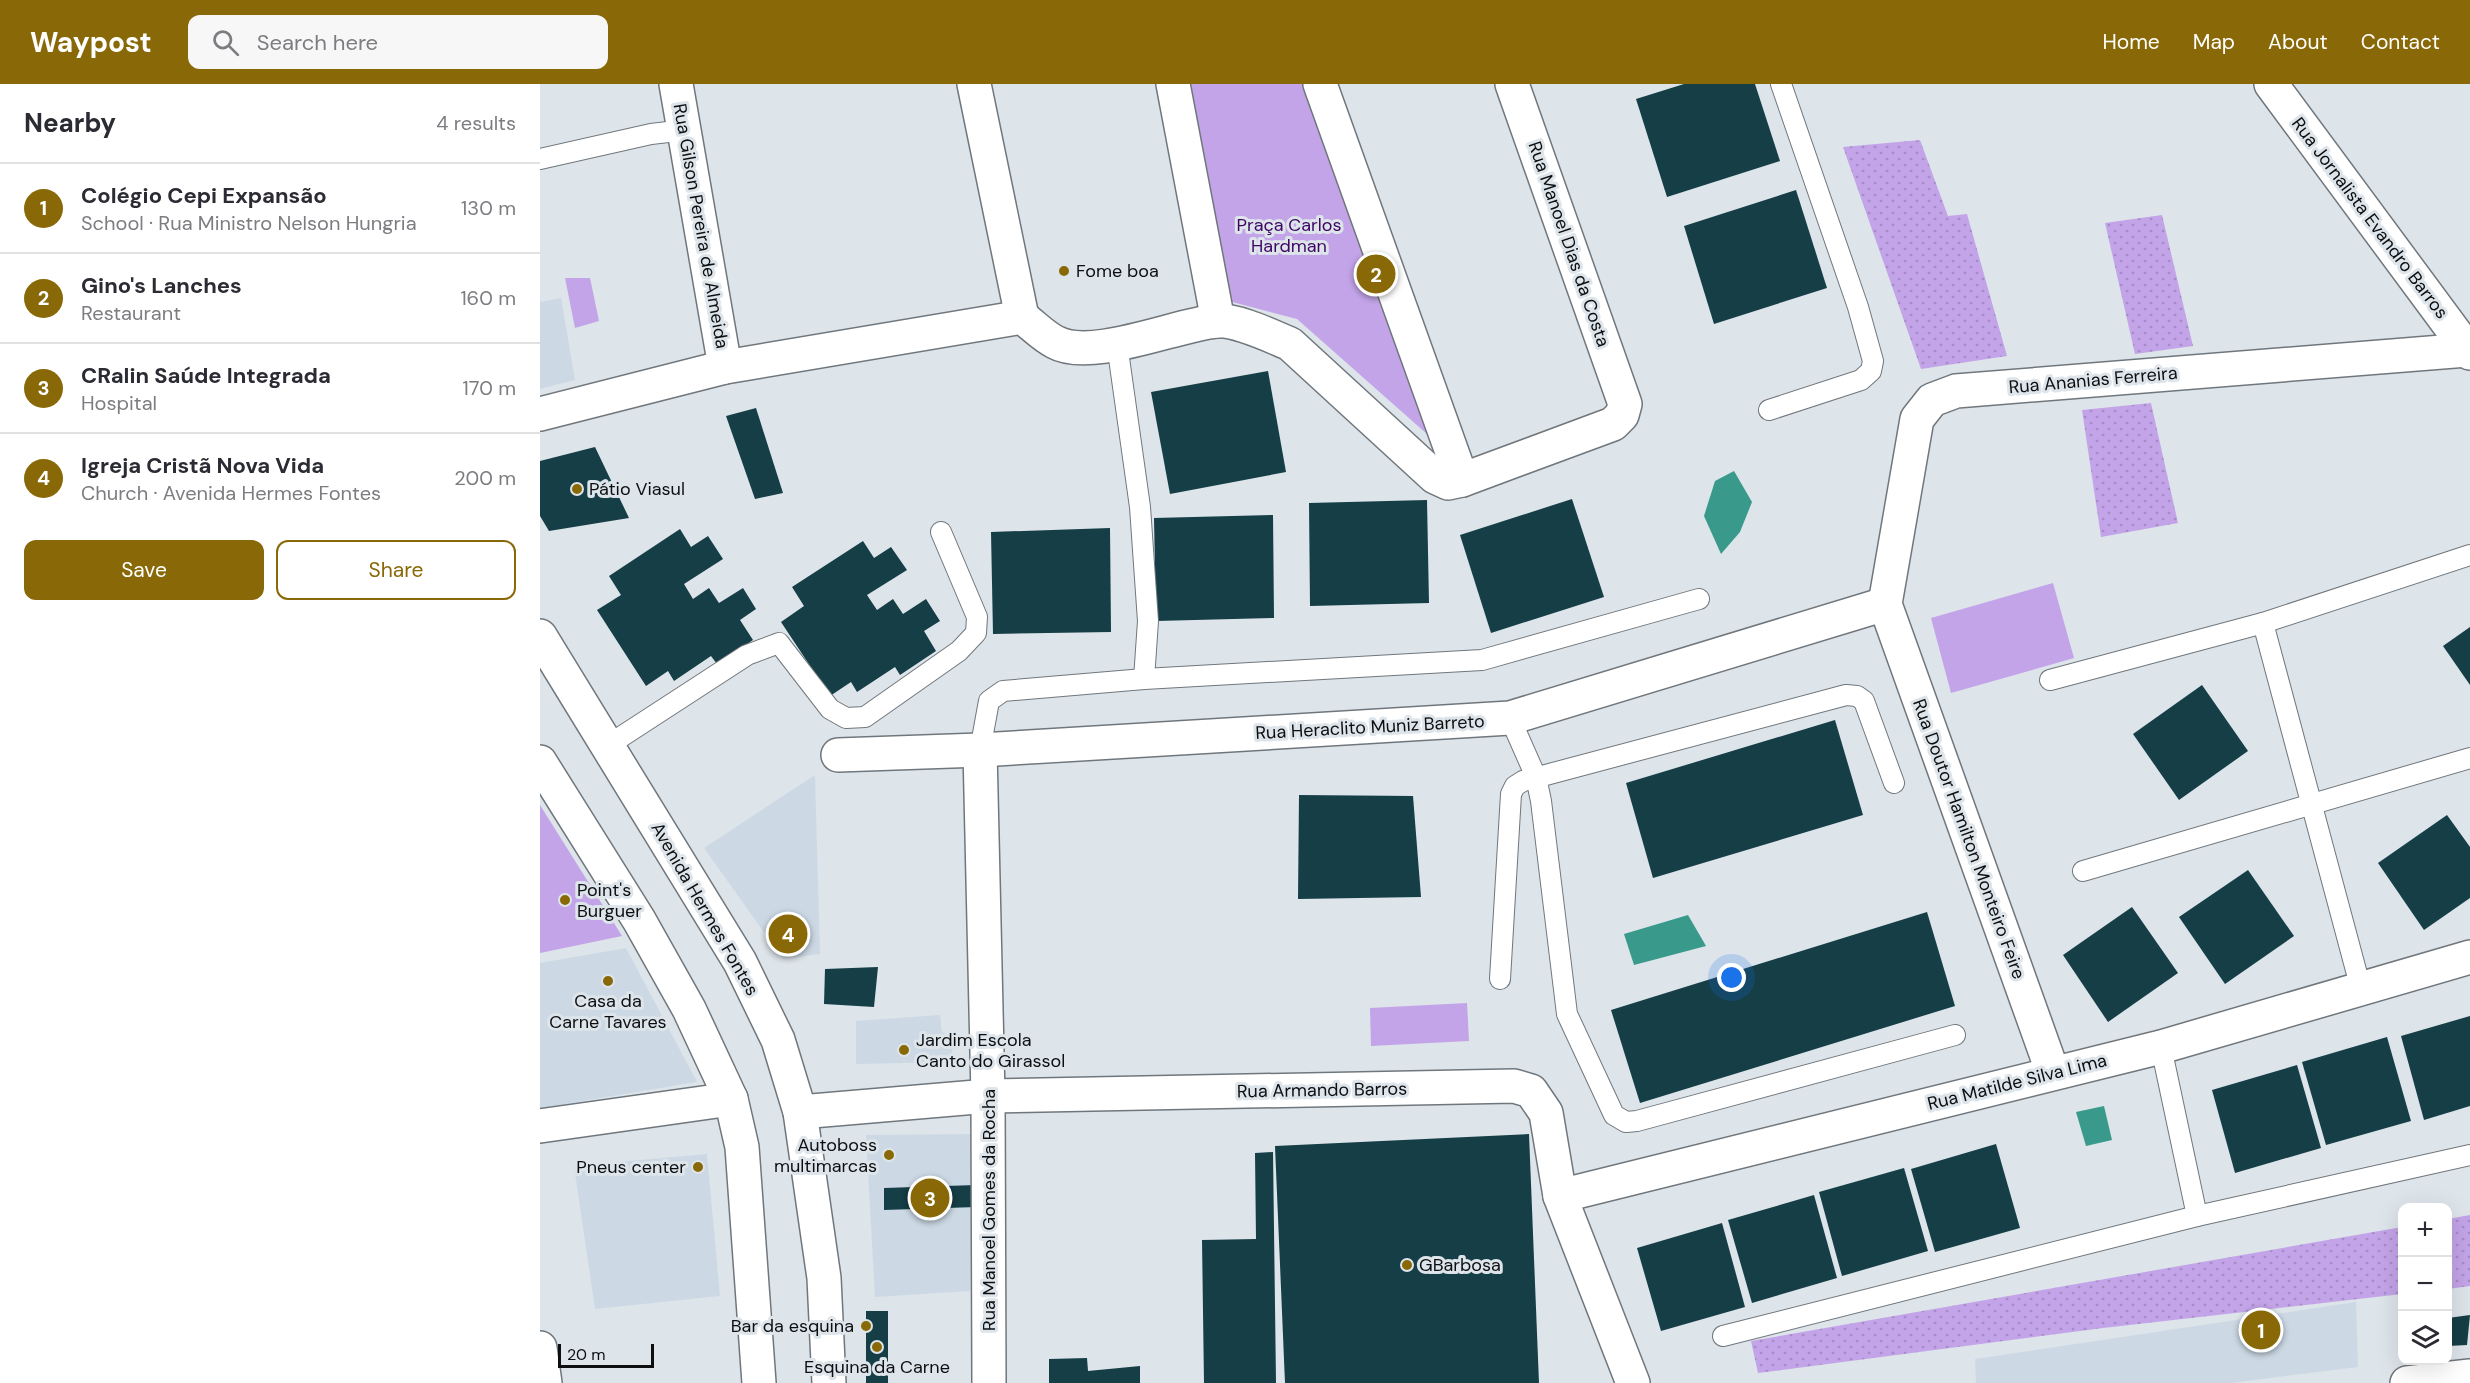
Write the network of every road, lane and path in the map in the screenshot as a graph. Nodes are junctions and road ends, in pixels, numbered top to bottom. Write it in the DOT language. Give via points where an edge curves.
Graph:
graph roads {
  1 [pos="676,84"];
  2 [pos="974,84"];
  3 [pos="1173,84"];
  4 [pos="1320,84"];
  5 [pos="1512,84"];
  6 [pos="1781,84"];
  7 [pos="2271,84"];
  8 [pos="685,130"];
  9 [pos="540,159"];
  10 [pos="1022,317"];
  11 [pos="1218,321"];
  12 [pos="1117,344"];
  13 [pos="2469,351"];
  14 [pos="725,367"];
  15 [pos="1769,410"];
  16 [pos="540,414"];
  17 [pos="1462,480"];
  18 [pos="940,532"];
  19 [pos="2470,555"];
  20 [pos="1699,599"];
  21 [pos="1885,604"];
  22 [pos="2264,623"];
  23 [pos="540,636"];
  24 [pos="1144,679"];
  25 [pos="2050,680"];
  26 [pos="1510,718"];
  27 [pos="607,746"];
  28 [pos="980,750"];
  29 [pos="838,755"];
  30 [pos="2470,758"];
  31 [pos="540,762"];
  32 [pos="1536,777"];
  33 [pos="1894,783"];
  34 [pos="2312,804"];
  35 [pos="2083,871"];
  36 [pos="2470,957"];
  37 [pos="1500,979"];
  38 [pos="2361,989"];
  39 [pos="1955,1035"];
  40 [pos="2161,1047"];
  41 [pos="2053,1073"];
  42 [pos="988,1096"];
  43 [pos="730,1099"];
  44 [pos="800,1113"];
  45 [pos="540,1126"];
  46 [pos="2470,1155"];
  47 [pos="1560,1196"];
  48 [pos="2197,1216"];
  49 [pos="1723,1336"];
  50 [pos="540,1348"];
  51 [pos="2470,1376"];
  52 [pos="545,1383"];
  53 [pos="759,1383"];
  54 [pos="829,1383"];
  55 [pos="989,1383"];
  56 [pos="1633,1383"];
  57 [pos="2407,1383"];
  1 -- 8 [label="street, Rua Gilson Pereira de Almeida"];
  2 -- 10 [label="street"];
  3 -- 11 [label="street"];
  4 -- 17 [label="street"];
  5 -- 17 [label="street, Rua Manoel Dias da Costa" via="1625,404 1622,415 1613,424"];
  6 -- 15 [label="lane" via="1873,361 1871,371 1861,380"];
  7 -- 13 [label="street, Rua Jornalista Evandro Barros"];
  8 -- 9 [label="lane"];
  8 -- 14 [label="street, Rua Gilson Pereira de Almeida"];
  10 -- 12 [label="street" via="1055,342 1071,348"];
  10 -- 14 [label="street"];
  11 -- 12 [label="street"];
  11 -- 17 [label="street" via="1263,332 1290,344 1435,477 1448,483"];
  12 -- 24 [label="lane" via="1140,507 1148,621"];
  13 -- 21 [label="street, Rua Ananias Ferreira" via="1956,391 1932,400 1917,419"];
  14 -- 16 [label="street"];
  18 -- 27 [label="lane" via="977,617 976,633 959,651 865,717 846,717 830,709 779,643 747,655"];
  19 -- 22 [label="lane"];
  20 -- 24 [label="lane" via="1482,660"];
  21 -- 26 [label="street, Rua Heraclito Muniz Barreto"];
  21 -- 41 [label="street, Rua Doutor Hamilton Monteiro Feire"];
  22 -- 25 [label="lane"];
  22 -- 34 [label="lane"];
  23 -- 27 [label="street, Avenida Hermes Fontes"];
  24 -- 28 [label="lane" via="1022,687 998,693 987,707"];
  26 -- 28 [label="street, Rua Heraclito Muniz Barreto"];
  26 -- 32 [label="lane"];
  27 -- 44 [label="street, Avenida Hermes Fontes" via="740,962 778,1040"];
  28 -- 29 [label="street, Rua Heraclito Muniz Barreto"];
  28 -- 42 [label="street, Rua Manoel Gomes da Rocha"];
  30 -- 34 [label="lane"];
  31 -- 43 [label="street" via="645,930 689,1009"];
  32 -- 33 [label="lane" via="1846,695 1864,701"];
  32 -- 37 [label="lane" via="1515,786 1510,794"];
  32 -- 39 [label="lane" via="1567,1014 1614,1115 1626,1122 1637,1121"];
  34 -- 35 [label="lane"];
  34 -- 38 [label="lane"];
  36 -- 38 [label="street, Rua Matilde Silva Lima"];
  38 -- 40 [label="street, Rua Matilde Silva Lima"];
  40 -- 41 [label="street, Rua Matilde Silva Lima"];
  40 -- 48 [label="lane"];
  41 -- 47 [label="street, Rua Matilde Silva Lima"];
  42 -- 44 [label="street, Rua Armando Barros"];
  42 -- 47 [label="street, Rua Armando Barros" via="1514,1086 1531,1090 1546,1113"];
  42 -- 55 [label="street, Rua Manoel Gomes da Rocha"];
  43 -- 45 [label="street"];
  43 -- 53 [label="street" via="742,1147"];
  44 -- 54 [label="street, Avenida Hermes Fontes" via="824,1278"];
  46 -- 48 [label="lane"];
  47 -- 56 [label="street, Rua Armando Barros"];
  48 -- 49 [label="lane"];
  50 -- 52 [label="street"];
  51 -- 57 [label="street"];
}
